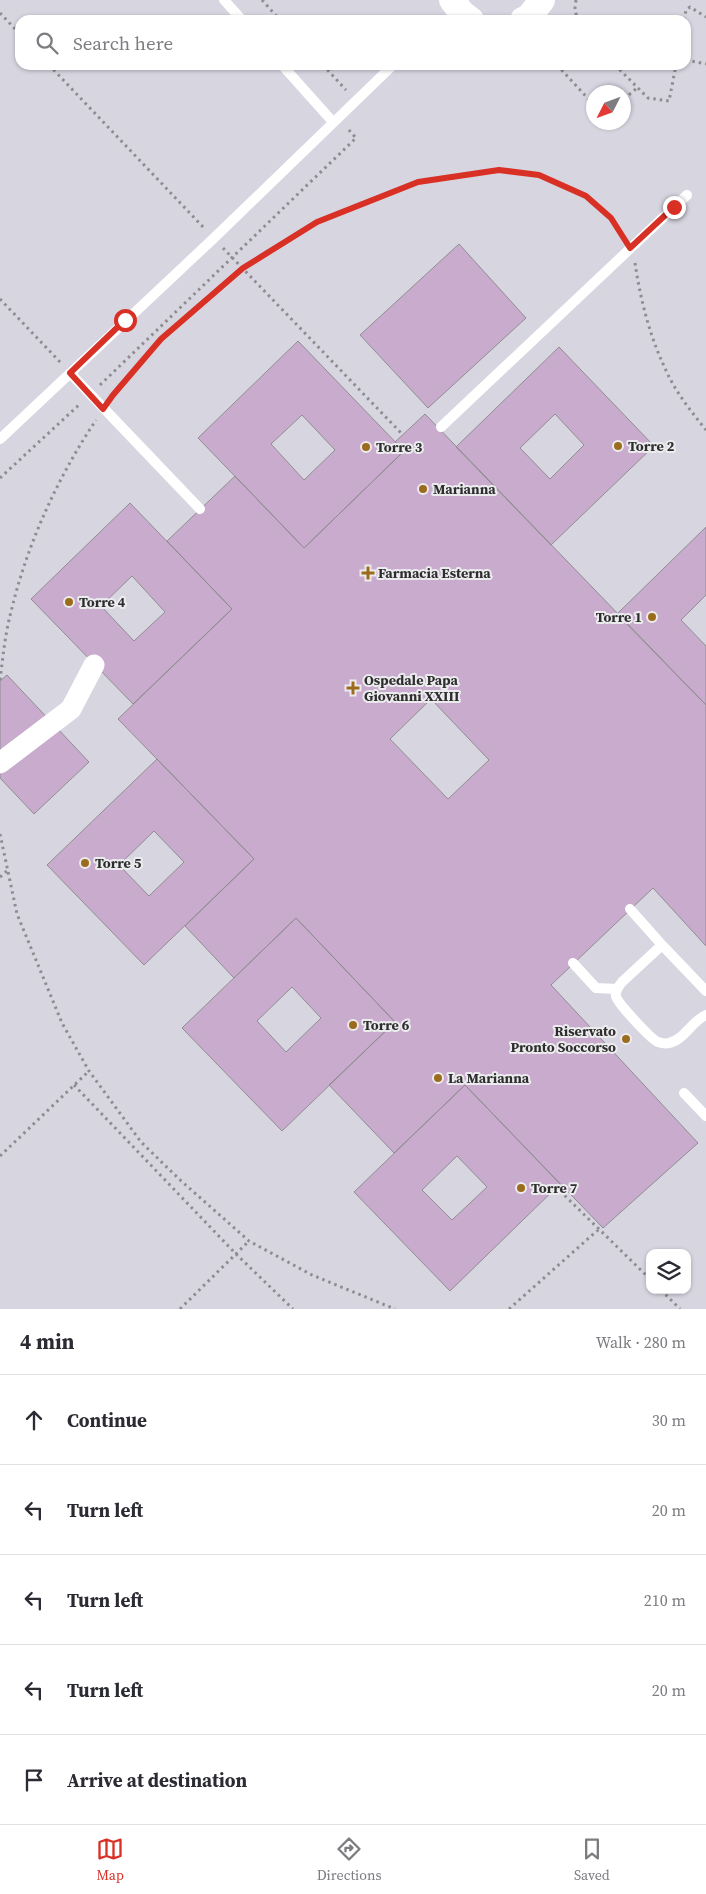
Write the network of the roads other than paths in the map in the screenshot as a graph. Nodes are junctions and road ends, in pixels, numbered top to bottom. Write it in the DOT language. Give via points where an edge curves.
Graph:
graph roads {
  1 [pos="224,0"];
  2 [pos="452,0"];
  3 [pos="542,0"];
  4 [pos="238,15"];
  5 [pos="465,15"];
  6 [pos="531,15"];
  7 [pos="286,70"];
  8 [pos="388,70"];
  9 [pos="333,122"];
  10 [pos="687,195"];
  11 [pos="70,373"];
  12 [pos="441,427"];
  13 [pos="0,439"];
  14 [pos="200,509"];
  15 [pos="94,664"];
  16 [pos="0,762"];
  17 [pos="630,909"];
  18 [pos="662,945"];
  19 [pos="573,963"];
  20 [pos="617,989"];
  21 [pos="706,991"];
  22 [pos="706,1015"];
  23 [pos="684,1093"];
  24 [pos="706,1116"];
  1 -- 4 [label="lane"];
  2 -- 5 [label="street"];
  3 -- 6 [label="street"];
  7 -- 9 [label="lane"];
  8 -- 9 [label="lane"];
  9 -- 11 [label="lane"];
  10 -- 12 [label="lane"];
  11 -- 13 [label="lane"];
  11 -- 14 [label="lane"];
  15 -- 16 [label="street" via="71,709"];
  17 -- 18 [label="lane"];
  18 -- 20 [label="lane"];
  18 -- 21 [label="lane"];
  19 -- 20 [label="lane" via="596,988"];
  20 -- 22 [label="lane" via="620,1005 657,1042 668,1044 676,1041"];
  23 -- 24 [label="lane"];
}
